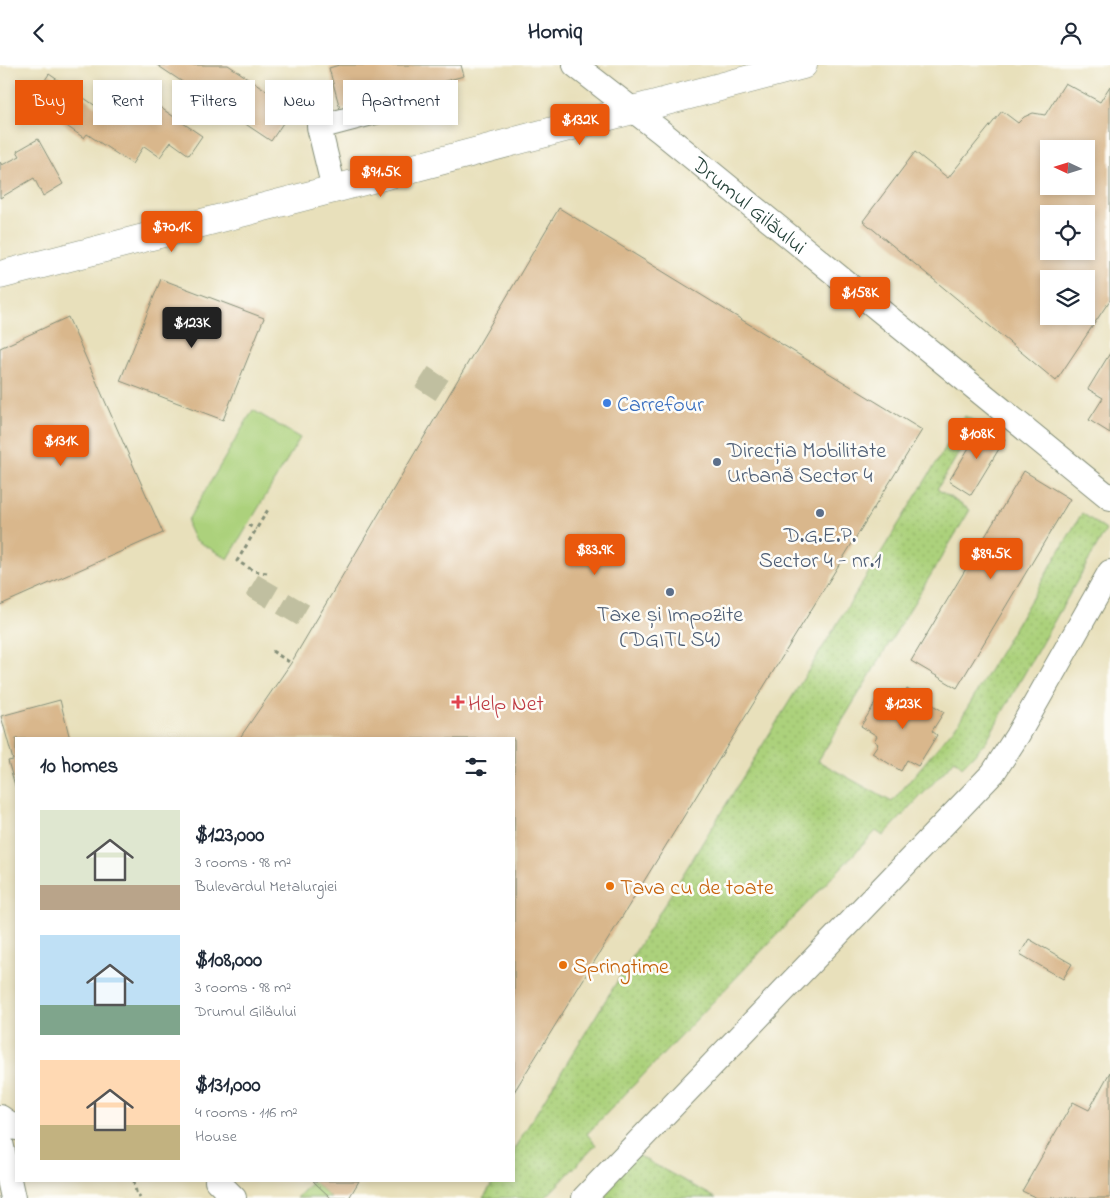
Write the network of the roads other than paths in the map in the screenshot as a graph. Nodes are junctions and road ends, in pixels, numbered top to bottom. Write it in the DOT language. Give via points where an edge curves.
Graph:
graph roads {
  1 [pos="575,65"];
  2 [pos="803,65"];
  3 [pos="634,110"];
  4 [pos="343,121"];
  5 [pos="334,189"];
  6 [pos="0,275"];
  7 [pos="1110,498"];
  8 [pos="1110,571"];
  9 [pos="0,1117"];
  10 [pos="15,1127"];
  11 [pos="0,1138"];
  12 [pos="27,1182"];
  13 [pos="14,1198"];
  14 [pos="584,1198"];
  1 -- 3 [label="street, Drumul Gilăului"];
  2 -- 3 [label="main road"];
  3 -- 5 [label="main road"];
  3 -- 7 [label="street, Drumul Gilăului"];
  4 -- 5 [label="street" via="319,127"];
  5 -- 6 [label="main road"];
  8 -- 14 [label="street" via="993,773"];
  9 -- 10 [label="street"];
  11 -- 13 [label="street"];
  12 -- 13 [label="street"];
}
